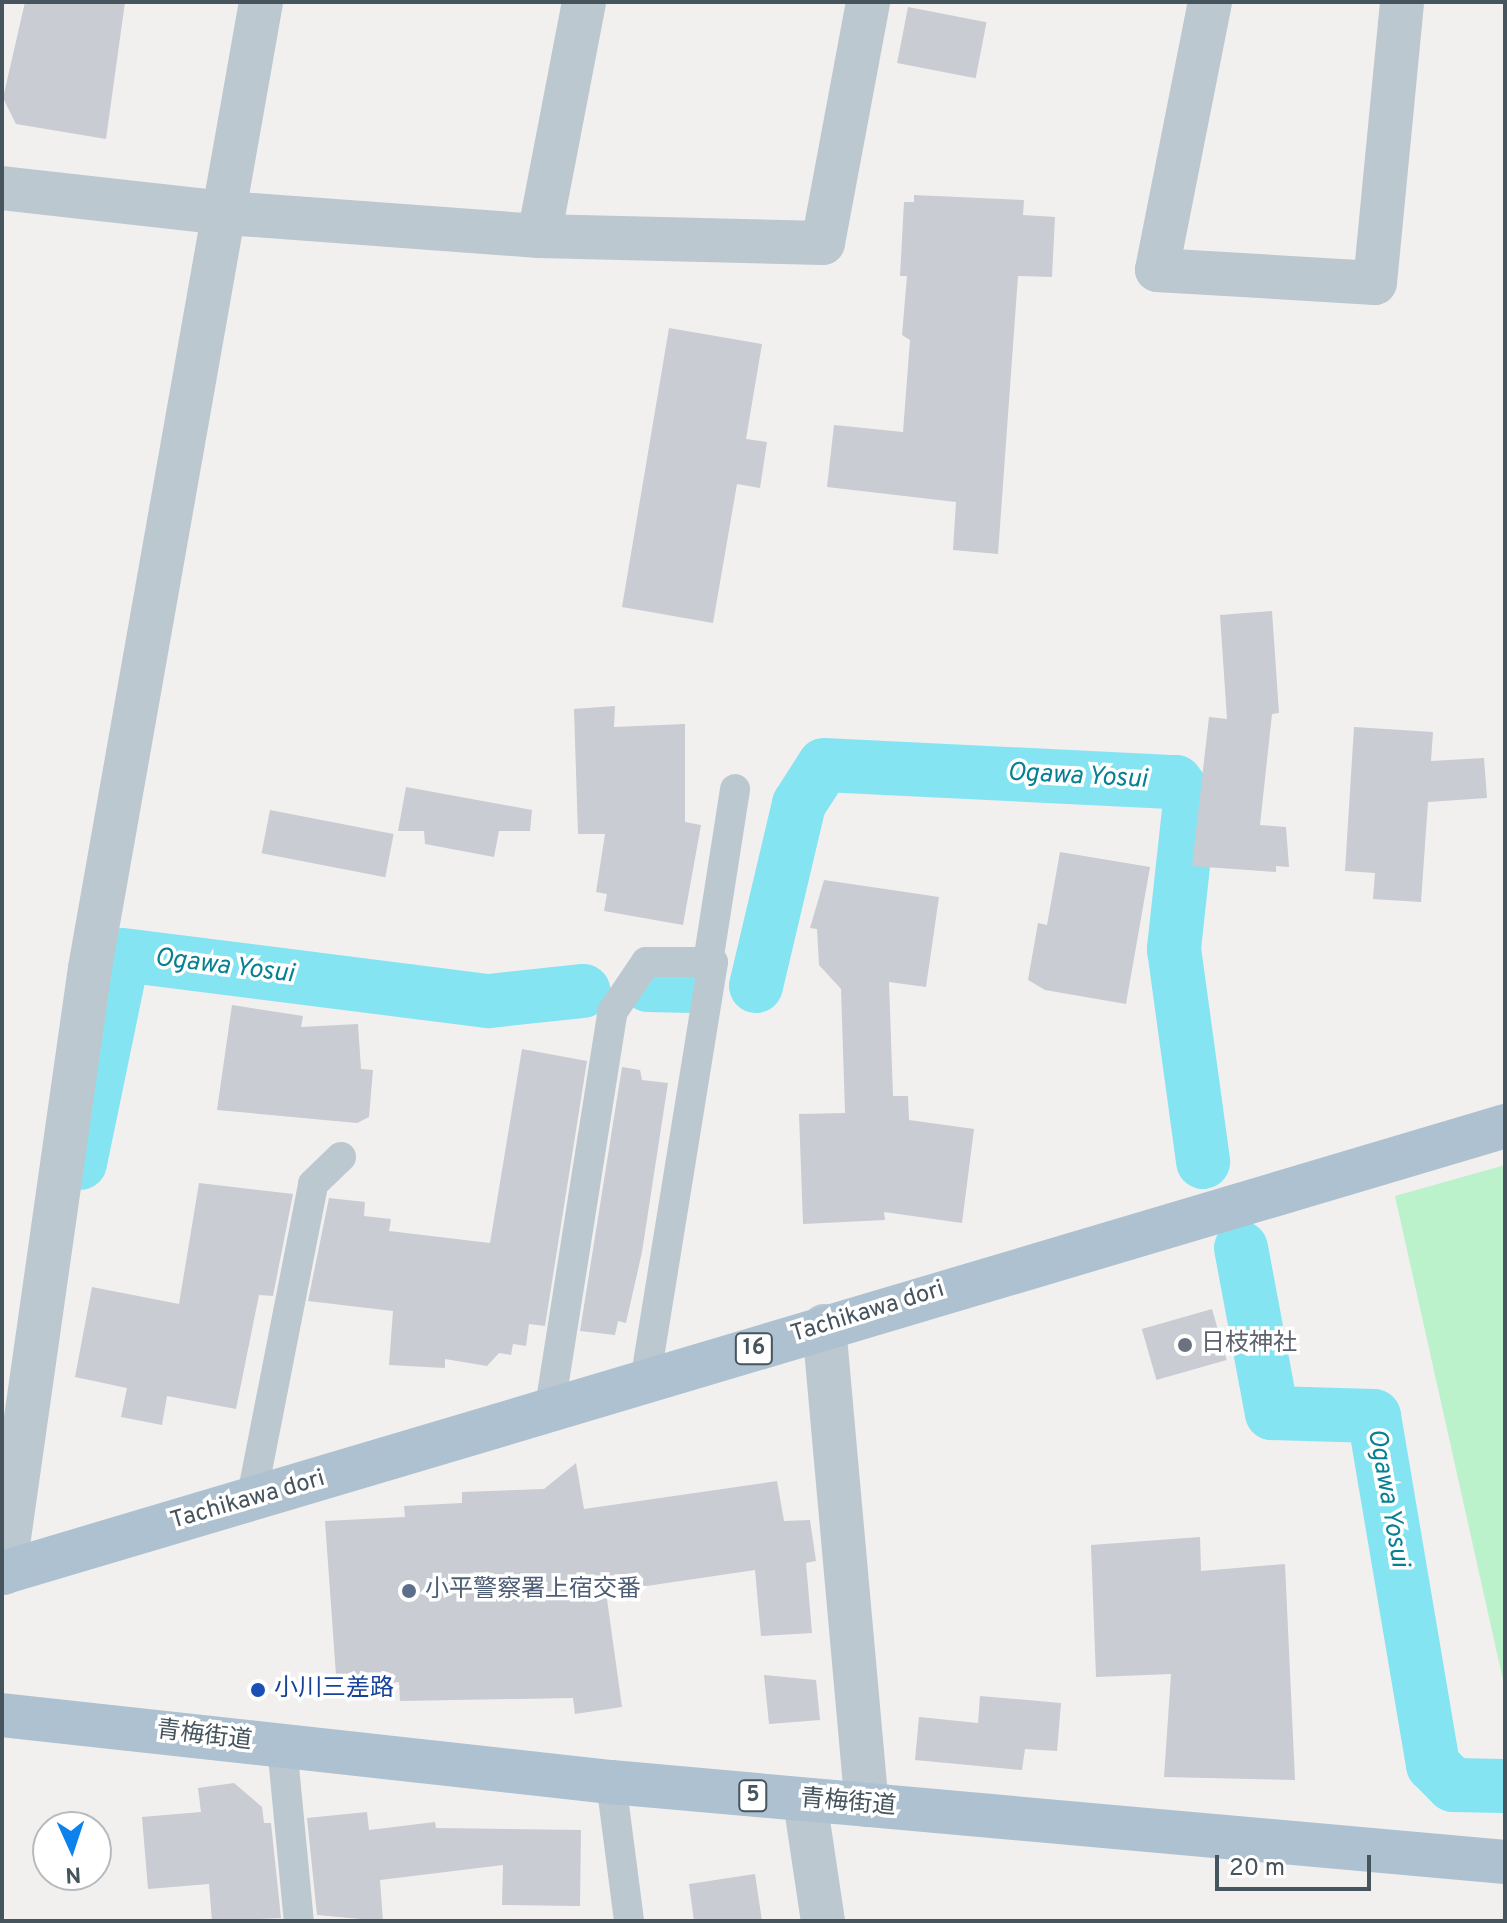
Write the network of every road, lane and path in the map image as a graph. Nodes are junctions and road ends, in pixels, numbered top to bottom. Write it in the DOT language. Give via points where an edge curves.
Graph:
graph roads {
  1 [pos="261,2"];
  2 [pos="584,2"];
  3 [pos="868,2"];
  4 [pos="1210,2"];
  5 [pos="1402,2"];
  6 [pos="2,188"];
  7 [pos="226,213"];
  8 [pos="539,236"];
  9 [pos="735,789"];
  10 [pos="708,962"];
  11 [pos="1505,1126"];
  12 [pos="341,1157"];
  13 [pos="824,1326"];
  14 [pos="644,1386"];
  15 [pos="549,1413"];
  16 [pos="251,1501"];
  17 [pos="3,1573"];
  18 [pos="2,1715"];
  19 [pos="282,1746"];
  20 [pos="611,1782"];
  21 [pos="805,1801"];
  22 [pos="867,1805"];
  23 [pos="1505,1862"];
  24 [pos="299,1921"];
  25 [pos="629,1921"];
  26 [pos="823,1921"];
  1 -- 7 [label="street"];
  2 -- 8 [label="street"];
  3 -- 8 [label="street" via="823,243"];
  4 -- 5 [label="street" via="1157,270 1375,283"];
  6 -- 7 [label="street"];
  7 -- 8 [label="street"];
  7 -- 17 [label="street" via="90,968"];
  9 -- 10 [label="lane"];
  10 -- 14 [label="lane" via="713,962"];
  10 -- 15 [label="lane" via="646,962 613,1011"];
  11 -- 13 [label="main road, Tachikawa dori / 16"];
  12 -- 16 [label="lane" via="313,1184"];
  13 -- 14 [label="main road, Tachikawa dori / 16"];
  13 -- 22 [label="street"];
  14 -- 15 [label="main road, Tachikawa dori / 16"];
  15 -- 16 [label="main road, Tachikawa dori / 16"];
  16 -- 17 [label="main road, Tachikawa dori / 16"];
  18 -- 19 [label="main road, 青梅街道 / 5"];
  19 -- 20 [label="main road, 青梅街道 / 5"];
  19 -- 24 [label="lane"];
  20 -- 21 [label="main road, 青梅街道 / 5"];
  20 -- 25 [label="lane"];
  21 -- 22 [label="main road, 青梅街道 / 5"];
  21 -- 26 [label="street"];
  22 -- 23 [label="main road, 青梅街道 / 5"];
}
